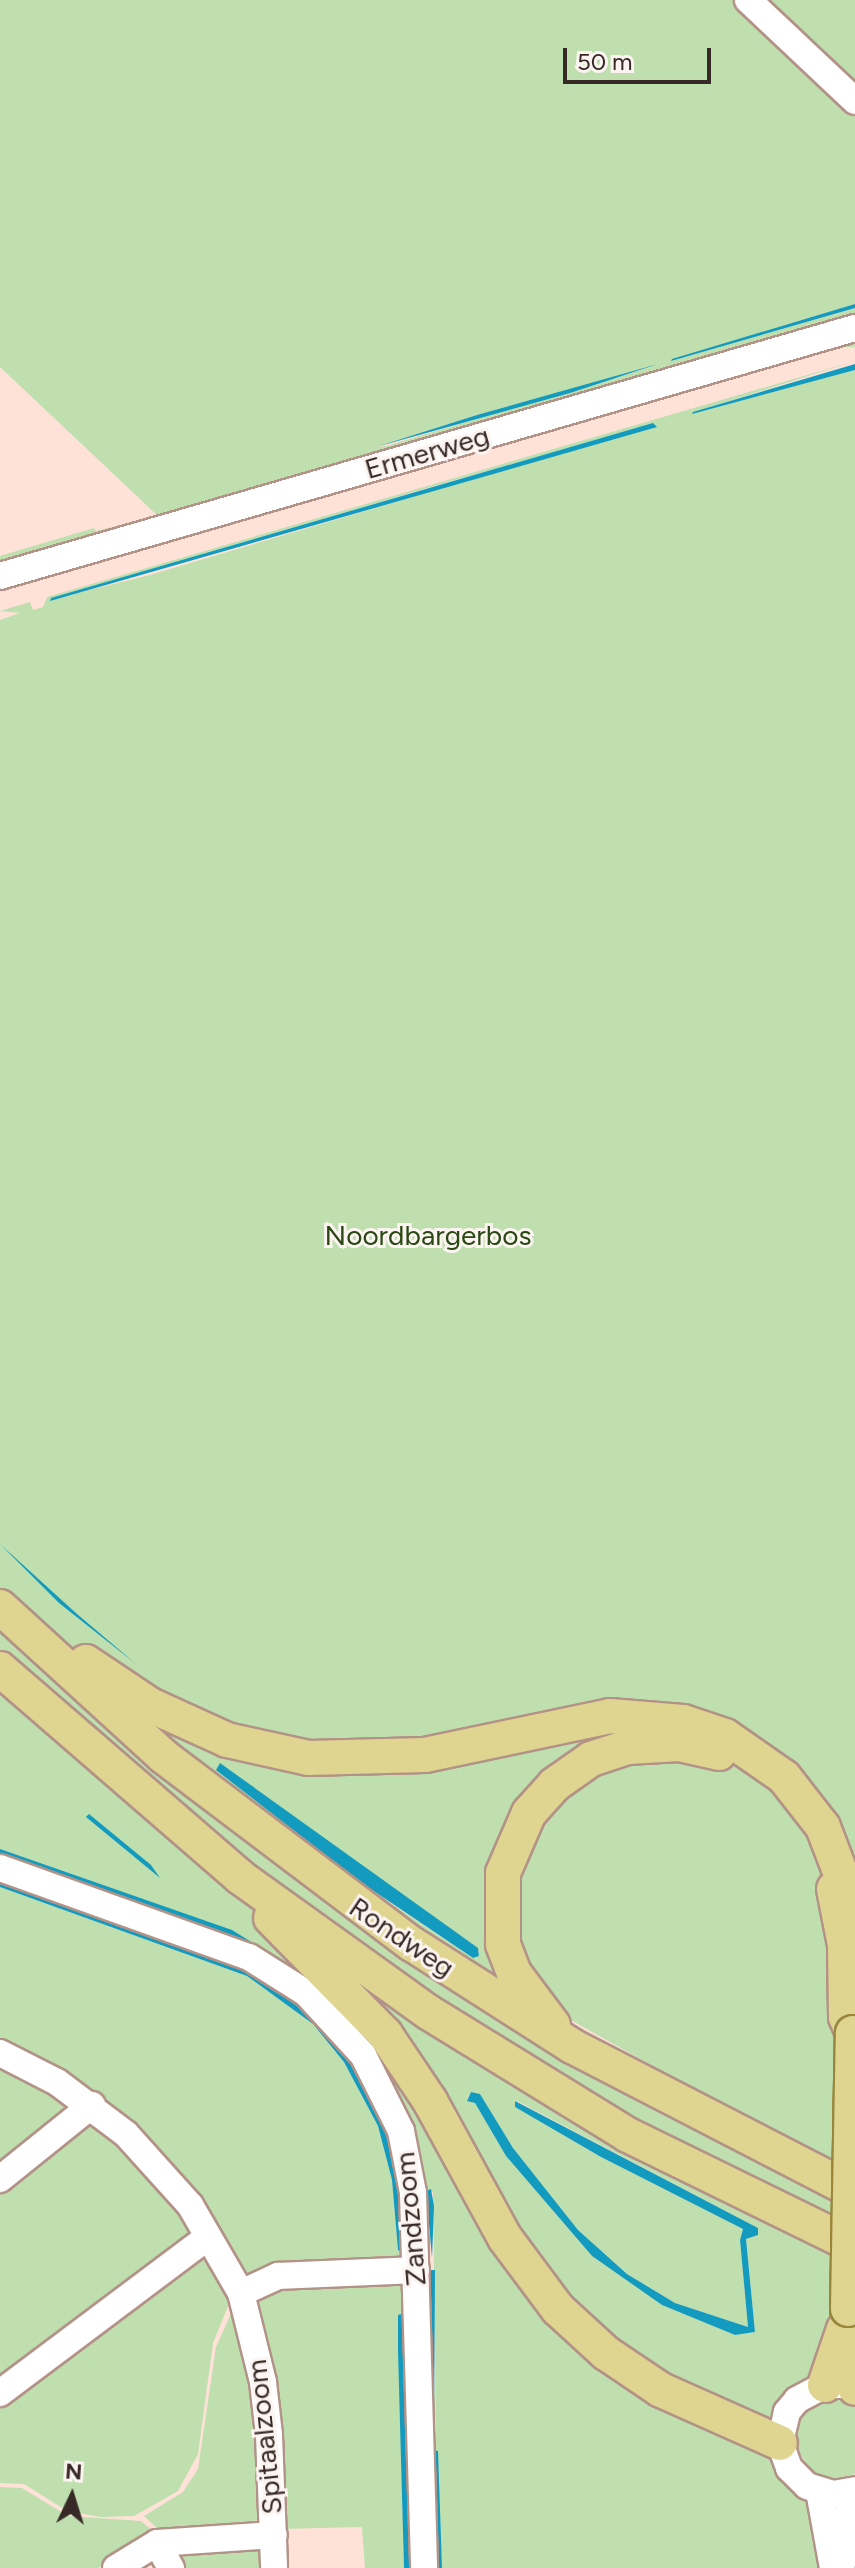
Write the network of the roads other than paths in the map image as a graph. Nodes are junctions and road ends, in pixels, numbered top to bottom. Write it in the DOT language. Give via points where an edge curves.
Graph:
graph roads {
  1 [pos="748,0"];
  2 [pos="855,101"];
  3 [pos="855,328"];
  4 [pos="0,576"];
  5 [pos="0,1601"];
  6 [pos="0,1607"];
  7 [pos="0,1669"];
  8 [pos="0,1868"];
  9 [pos="240,1877"];
  10 [pos="855,1911"];
  11 [pos="851,2026"];
  12 [pos="572,2046"];
  13 [pos="0,2053"];
  14 [pos="92,2105"];
  15 [pos="0,2179"];
  16 [pos="855,2192"];
  17 [pos="208,2237"];
  18 [pos="855,2246"];
  19 [pos="416,2270"];
  20 [pos="241,2293"];
  21 [pos="845,2387"];
  22 [pos="0,2393"];
  23 [pos="780,2443"];
  24 [pos="819,2491"];
  25 [pos="852,2491"];
  26 [pos="274,2535"];
  27 [pos="157,2543"];
  28 [pos="116,2568"];
  29 [pos="171,2568"];
  30 [pos="274,2568"];
  31 [pos="424,2568"];
  32 [pos="833,2568"];
  33 [pos="842,2568"];
  1 -- 2 [label="street"];
  3 -- 4 [label="street, Ermerweg"];
  5 -- 10 [label="main road" via="150,1705 227,1740 308,1758 425,1755 610,1716 657,1716 703,1728 762,1759 811,1807 837,1854"];
  6 -- 12 [label="main road, Rondweg" via="163,1756 249,1825 401,1936"];
  7 -- 9 [label="main road, Rondweg"];
  8 -- 19 [label="street, Zandzoom" via="249,1957 306,1993 335,2020 363,2055 401,2131 413,2193"];
  9 -- 18 [label="main road, Rondweg" via="497,2057 628,2135"];
  9 -- 23 [label="main road" via="289,1940 385,2034 430,2101 505,2238 558,2309 606,2353 661,2390"];
  11 -- 12 [label="main road" via="840,1908 804,1823 784,1797 741,1763 700,1748 653,1744 591,1759 554,1785 529,1813 506,1858 499,1901 503,1944 532,2001"];
  11 -- 21 [label="main road, bridge"];
  12 -- 16 [label="main road, Rondweg"];
  13 -- 14 [label="street, Spitaalzoom"];
  14 -- 15 [label="street"];
  14 -- 17 [label="street, Spitaalzoom" via="158,2167"];
  17 -- 20 [label="street, Spitaalzoom"];
  17 -- 22 [label="street"];
  19 -- 20 [label="street" via="278,2276"];
  19 -- 31 [label="street, Zandzoom"];
  20 -- 26 [label="street, Spitaalzoom" via="263,2382"];
  21 -- 23 [label="street" via="797,2400 787,2412"];
  23 -- 24 [label="street" via="797,2478"];
  24 -- 25 [label="street"];
  24 -- 32 [label="street"];
  25 -- 33 [label="street"];
  26 -- 27 [label="street, Spitaalzoom"];
  26 -- 30 [label="street, Spitaalzoom"];
  27 -- 28 [label="street, Spitaalzoom"];
  27 -- 29 [label="street"];
}
